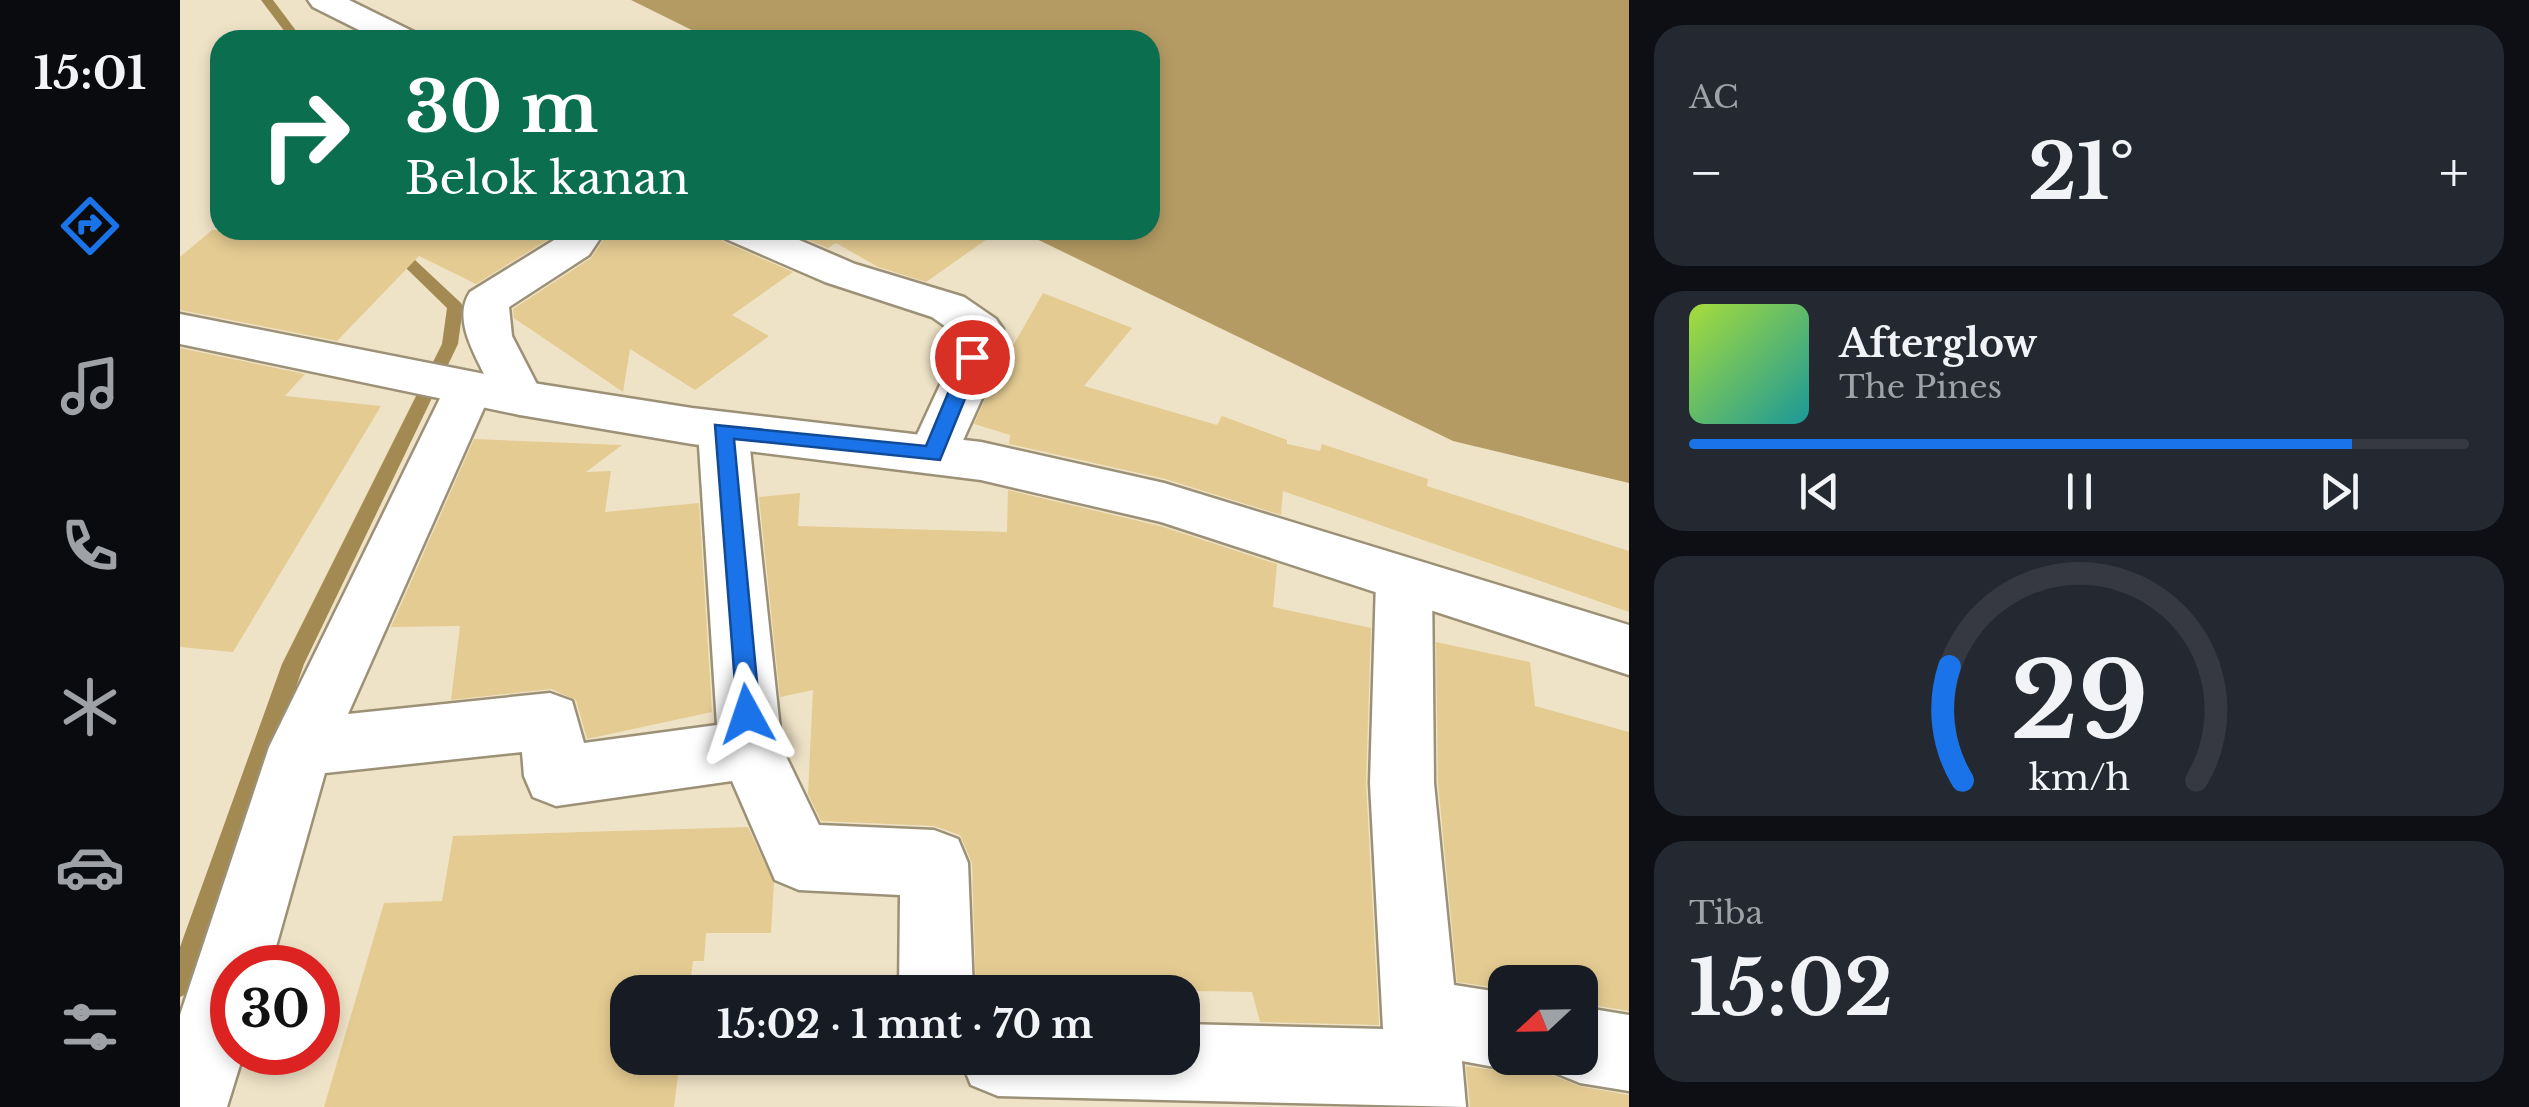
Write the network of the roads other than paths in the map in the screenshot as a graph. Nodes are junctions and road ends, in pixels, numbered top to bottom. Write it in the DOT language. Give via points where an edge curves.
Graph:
graph roads {
  1 [pos="324,0"];
  2 [pos="384,30"];
  3 [pos="578,240"];
  4 [pos="764,240"];
  5 [pos="180,329"];
  6 [pos="494,393"];
  7 [pos="723,430"];
  8 [pos="933,454"];
  9 [pos="1404,581"];
  10 [pos="1629,650"];
  11 [pos="302,747"];
  12 [pos="750,750"];
  13 [pos="240,945"];
  14 [pos="936,975"];
  15 [pos="210,1039"];
  16 [pos="1488,1039"];
  17 [pos="1598,1047"];
  18 [pos="1629,1053"];
  19 [pos="1200,1061"];
  20 [pos="1422,1064"];
  21 [pos="188,1107"];
  1 -- 2 [label="street"];
  3 -- 6 [label="street" via="486,302"];
  4 -- 8 [label="street" via="840,273 948,307 980,329"];
  5 -- 6 [label="street"];
  6 -- 7 [label="street"];
  6 -- 11 [label="street"];
  7 -- 8 [label="street"];
  7 -- 12 [label="street"];
  8 -- 9 [label="street" via="1164,503"];
  9 -- 10 [label="street"];
  9 -- 20 [label="street" via="1402,784"];
  11 -- 12 [label="street" via="550,721 556,776"];
  11 -- 13 [label="street"];
  12 -- 14 [label="street" via="800,857 934,863"];
  15 -- 21 [label="street"];
  16 -- 20 [label="street"];
  17 -- 18 [label="street"];
  19 -- 20 [label="street"];
}
